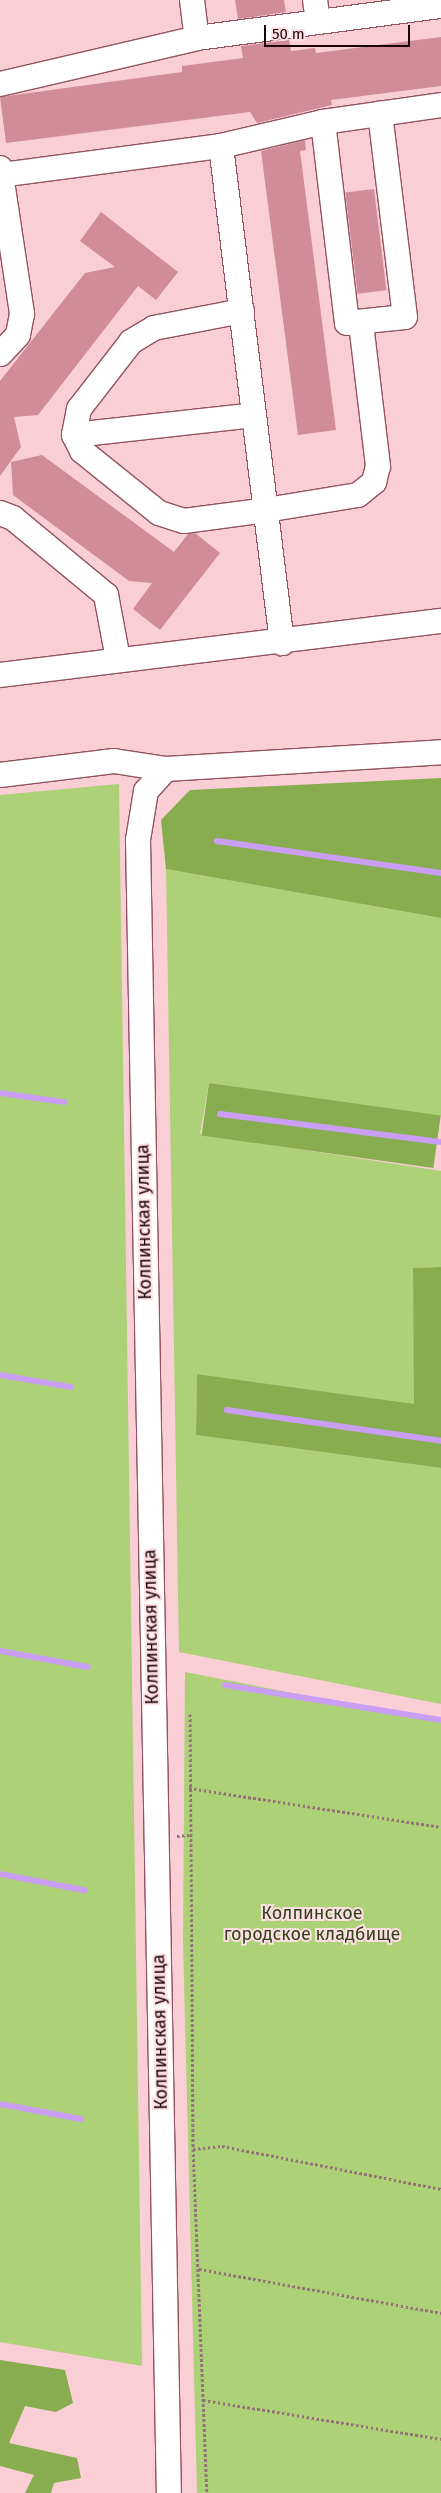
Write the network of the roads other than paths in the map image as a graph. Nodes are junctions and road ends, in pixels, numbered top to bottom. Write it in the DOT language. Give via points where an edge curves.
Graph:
graph roads {
  1 [pos="192,0"];
  2 [pos="441,6"];
  3 [pos="317,11"];
  4 [pos="197,38"];
  5 [pos="0,84"];
  6 [pos="441,105"];
  7 [pos="380,114"];
  8 [pos="323,122"];
  9 [pos="221,146"];
  10 [pos="1,172"];
  11 [pos="242,311"];
  12 [pos="361,323"];
  13 [pos="0,354"];
  14 [pos="254,415"];
  15 [pos="74,435"];
  16 [pos="266,510"];
  17 [pos="0,513"];
  18 [pos="441,621"];
  19 [pos="282,642"];
  20 [pos="118,659"];
  21 [pos="0,675"];
  22 [pos="441,752"];
  23 [pos="166,768"];
  24 [pos="0,775"];
  25 [pos="169,2493"];
  1 -- 4 [label="street"];
  2 -- 3 [label="street"];
  3 -- 4 [label="street"];
  4 -- 5 [label="street"];
  6 -- 7 [label="street"];
  7 -- 8 [label="street"];
  7 -- 12 [label="street" via="405,317"];
  8 -- 9 [label="street"];
  8 -- 12 [label="street" via="347,323"];
  9 -- 10 [label="street"];
  9 -- 11 [label="street"];
  10 -- 13 [label="street" via="22,314 18,335"];
  11 -- 14 [label="street"];
  11 -- 15 [label="street" via="154,328 131,342 79,409"];
  12 -- 16 [label="street" via="378,466 374,482 358,495"];
  14 -- 15 [label="street"];
  14 -- 16 [label="street"];
  15 -- 16 [label="street" via="82,451 159,513 184,521"];
  16 -- 19 [label="street"];
  17 -- 20 [label="street" via="13,518 106,595"];
  18 -- 19 [label="street"];
  19 -- 20 [label="street"];
  20 -- 21 [label="street"];
  22 -- 23 [label="street"];
  23 -- 24 [label="street" via="114,761"];
  23 -- 25 [label="street, Колпинская улица" via="146,791 138,840"];
}
